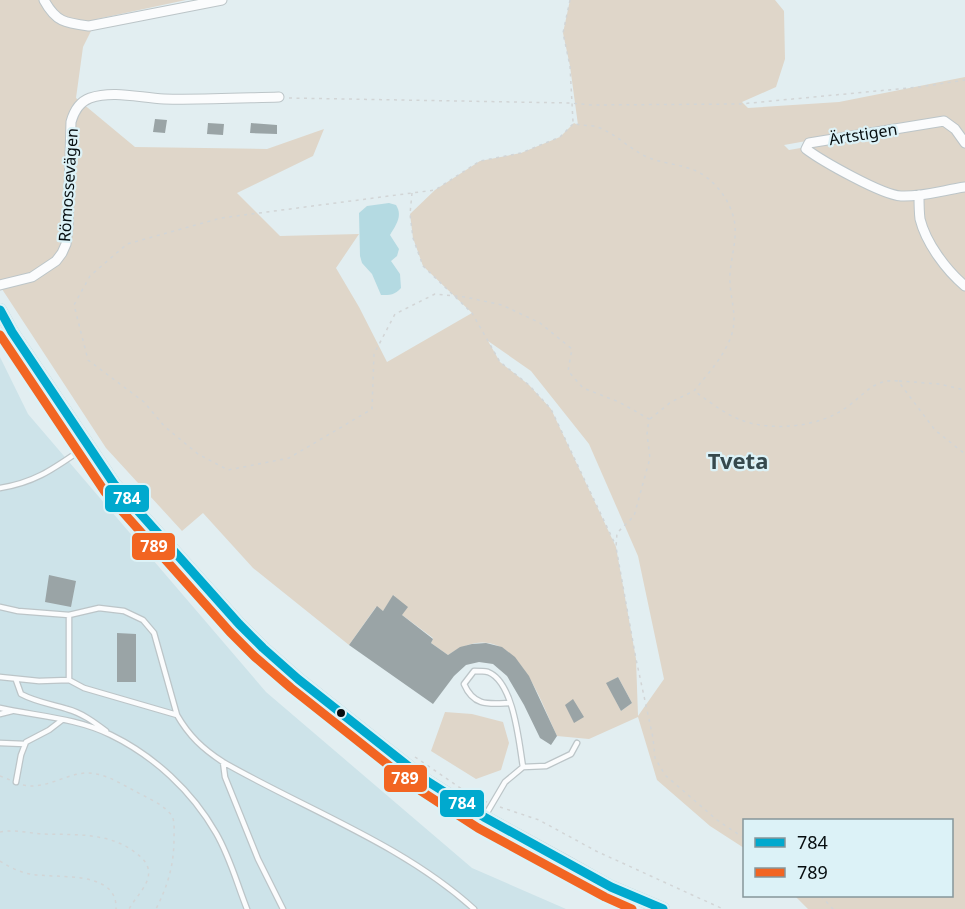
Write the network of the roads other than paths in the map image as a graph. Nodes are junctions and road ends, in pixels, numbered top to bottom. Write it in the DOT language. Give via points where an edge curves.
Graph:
graph roads {
  1 [pos="44,0"];
  2 [pos="222,0"];
  3 [pos="279,97"];
  4 [pos="965,143"];
  5 [pos="965,187"];
  6 [pos="918,195"];
  7 [pos="0,285"];
  8 [pos="965,286"];
  9 [pos="0,310"];
  10 [pos="88,445"];
  11 [pos="0,488"];
  12 [pos="0,607"];
  13 [pos="69,615"];
  14 [pos="0,677"];
  15 [pos="16,680"];
  16 [pos="69,681"];
  17 [pos="510,703"];
  18 [pos="0,708"];
  19 [pos="14,711"];
  20 [pos="0,714"];
  21 [pos="177,715"];
  22 [pos="62,720"];
  23 [pos="110,735"];
  24 [pos="0,743"];
  25 [pos="577,743"];
  26 [pos="25,744"];
  27 [pos="222,762"];
  28 [pos="523,767"];
  29 [pos="16,782"];
  30 [pos="484,817"];
  31 [pos="245,909"];
  32 [pos="283,909"];
  33 [pos="474,909"];
  34 [pos="663,909"];
  1 -- 2 [label="street" via="51,14 69,24 89,26"];
  3 -- 7 [label="street, Römossevägen" via="163,99 128,95 88,99 79,104 71,122 66,244 51,265 32,277"];
  4 -- 6 [label="street, Ärtstigen" via="944,121 807,145 809,151 872,186 893,195"];
  5 -- 6 [label="street"];
  6 -- 8 [label="street" via="921,219 930,242 946,267"];
  9 -- 10 [label="main road"];
  10 -- 11 [label="lane" via="42,476"];
  10 -- 30 [label="main road" via="114,484 263,648 427,781"];
  12 -- 13 [label="lane"];
  13 -- 16 [label="lane"];
  13 -- 21 [label="lane" via="99,608 124,611 143,620 154,633"];
  14 -- 15 [label="lane"];
  15 -- 16 [label="lane"];
  15 -- 23 [label="lane" via="21,694 69,709"];
  16 -- 21 [label="lane"];
  17 -- 17 [label="lane" via="500,681 487,672 474,671 464,684 468,694 485,704"];
  17 -- 28 [label="lane"];
  18 -- 19 [label="lane"];
  19 -- 20 [label="lane"];
  19 -- 22 [label="lane"];
  21 -- 27 [label="lane" via="190,736"];
  22 -- 23 [label="lane"];
  22 -- 26 [label="lane"];
  23 -- 31 [label="lane" via="162,768 188,794 217,834"];
  24 -- 26 [label="lane"];
  25 -- 28 [label="lane" via="571,754 546,766"];
  26 -- 29 [label="lane"];
  27 -- 32 [label="lane" via="258,859"];
  27 -- 33 [label="lane" via="392,852 452,888"];
  28 -- 30 [label="lane" via="505,782"];
  30 -- 34 [label="main road"];
}
